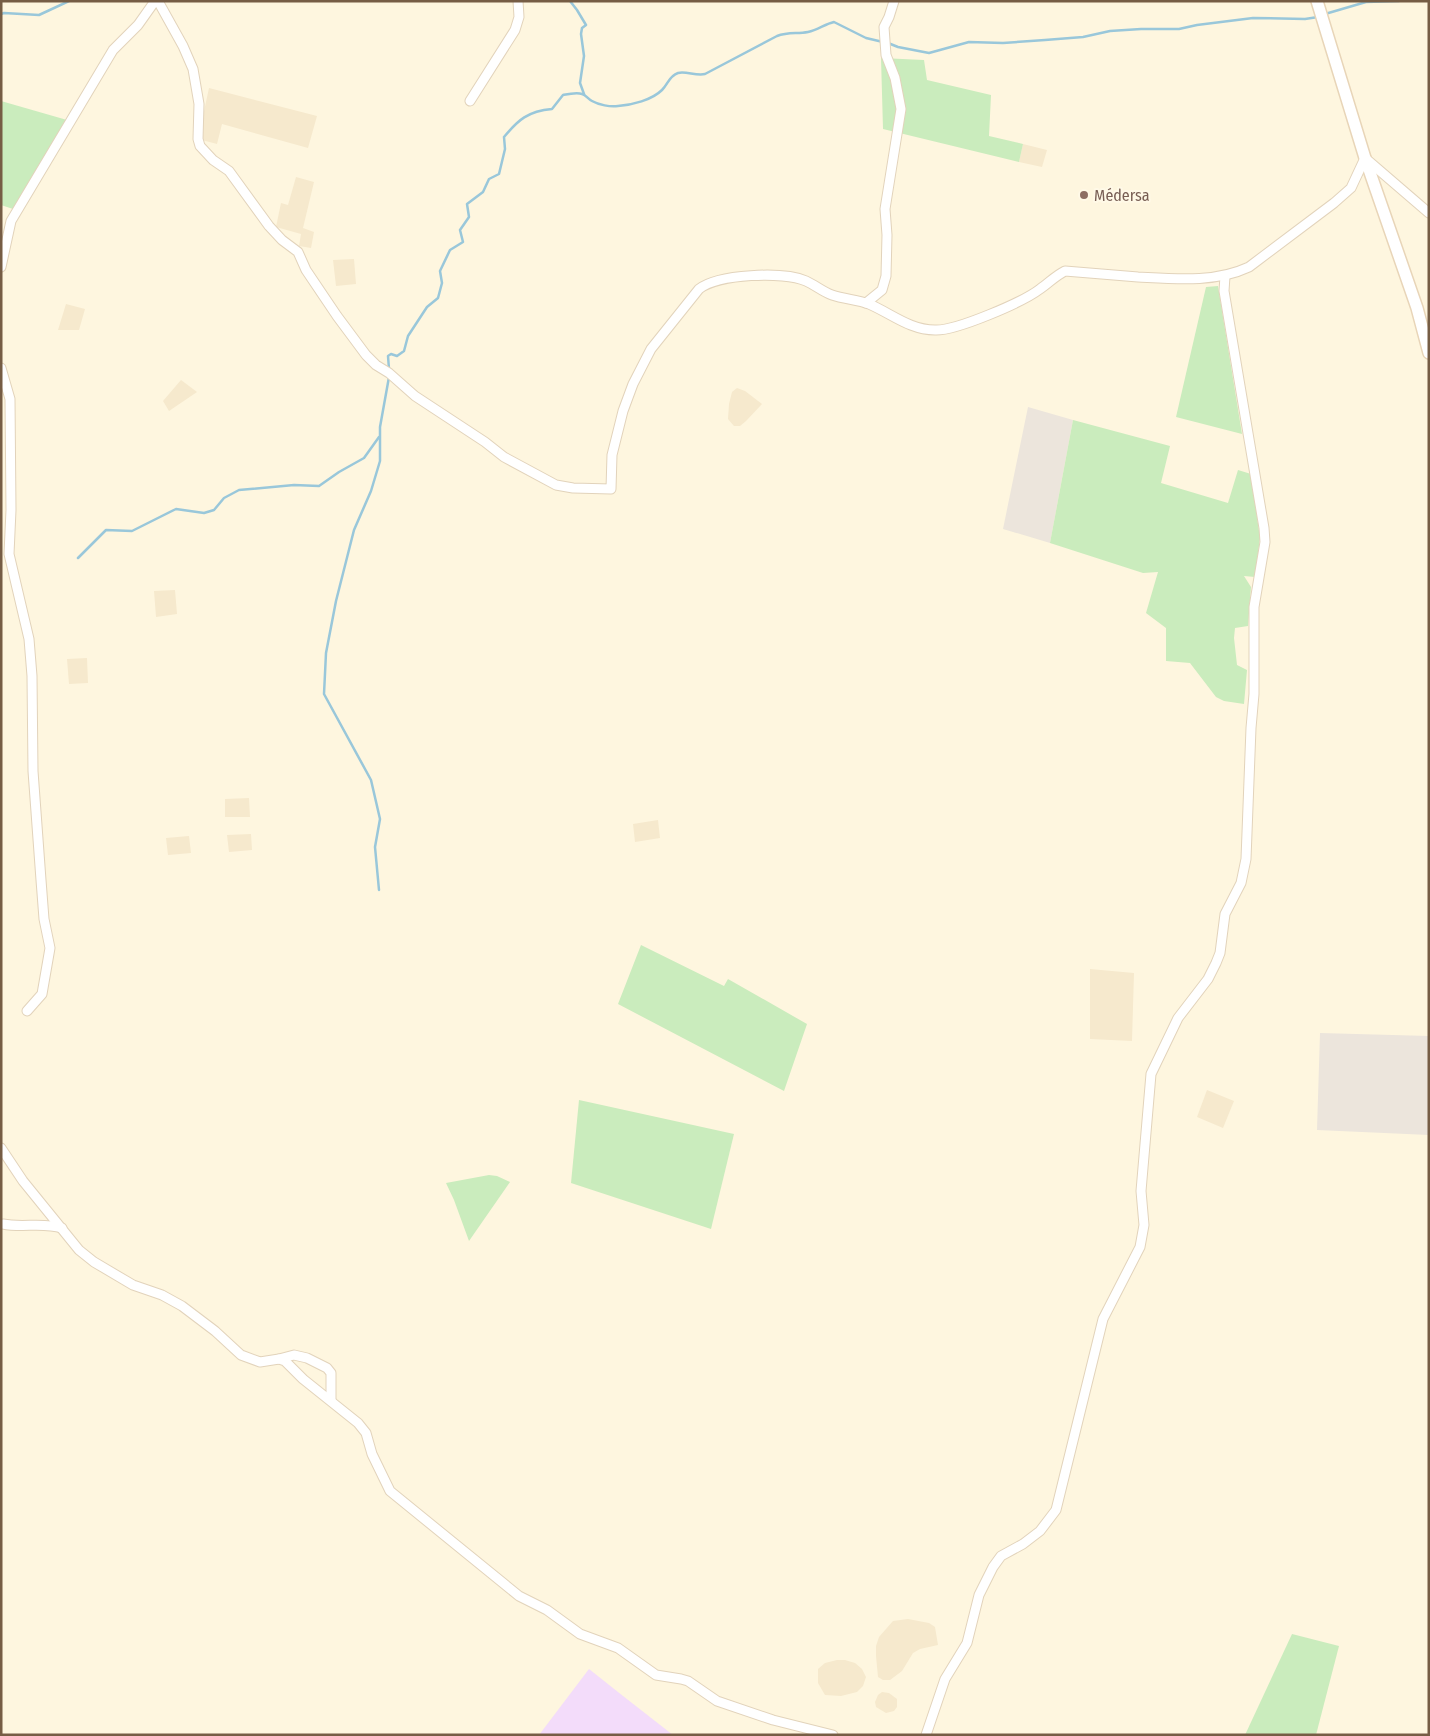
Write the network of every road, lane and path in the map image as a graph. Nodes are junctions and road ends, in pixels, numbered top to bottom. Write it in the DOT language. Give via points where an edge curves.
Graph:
graph roads {
  1 [pos="157,1"];
  2 [pos="518,1"];
  3 [pos="894,1"];
  4 [pos="1317,1"];
  5 [pos="470,101"];
  6 [pos="1365,158"];
  7 [pos="1429,213"];
  8 [pos="1,267"];
  9 [pos="1225,276"];
  10 [pos="866,303"];
  11 [pos="1429,352"];
  12 [pos="1,368"];
  13 [pos="27,1010"];
  14 [pos="1,1148"];
  15 [pos="3,1224"];
  16 [pos="62,1228"];
  17 [pos="279,1359"];
  18 [pos="331,1400"];
  19 [pos="833,1735"];
  20 [pos="926,1735"];
  1 -- 8 [label="street" via="113,50 11,221"];
  1 -- 10 [label="street" via="184,46 193,70 200,146 229,171 269,226 298,252 306,270 366,355 415,396 504,457 556,485 611,489 612,455 623,411 640,369 651,349 699,288 707,283 747,275 787,277 805,281 830,295"];
  2 -- 5 [label="street" via="519,16 515,30"];
  3 -- 10 [label="street" via="884,27 886,55 895,78 901,109 885,210 886,276 882,290"];
  4 -- 6 [label="main road"];
  6 -- 7 [label="street"];
  6 -- 9 [label="street" via="1351,188 1334,203 1249,267"];
  6 -- 11 [label="main road"];
  9 -- 10 [label="street" via="1180,279 1065,272 1026,297 967,323 938,330 918,330"];
  9 -- 20 [label="street" via="1224,291 1265,542 1254,607 1254,694 1244,873 1226,914 1216,963 1208,979 1178,1018 1151,1074 1142,1166 1144,1225 1140,1247 1103,1318 1056,1510 1040,1531 1002,1556 993,1567 979,1595 968,1643 945,1678"];
  12 -- 13 [label="street" via="10,400 9,554 29,638 40,880 50,948 42,994"];
  14 -- 16 [label="street" via="23,1181"];
  15 -- 16 [label="street"];
  16 -- 17 [label="street" via="79,1250 94,1262 133,1285 182,1306 241,1355 260,1362"];
  17 -- 18 [label="street"];
  17 -- 18 [label="street" via="294,1355 327,1368 331,1374"];
  18 -- 19 [label="street" via="366,1433 390,1491 519,1596 548,1610 580,1634 618,1648 649,1672 681,1679 717,1701 736,1708"];
}
